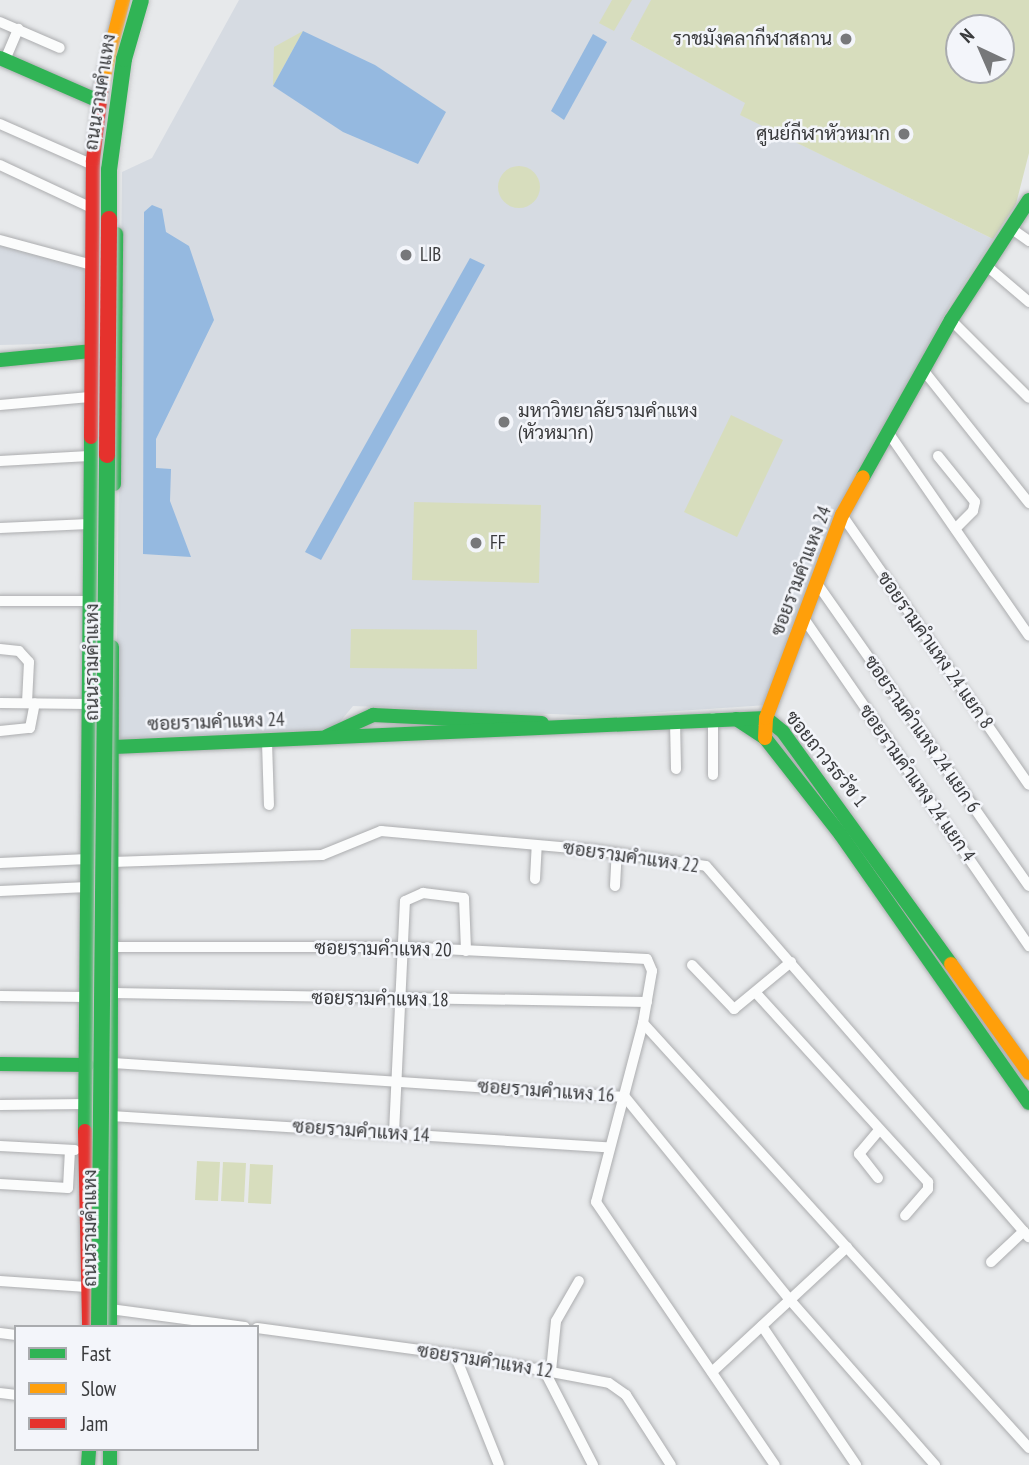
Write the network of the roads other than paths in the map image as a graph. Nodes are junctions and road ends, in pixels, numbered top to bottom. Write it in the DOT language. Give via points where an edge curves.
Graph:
graph roads {
  1 [pos="123,0"];
  2 [pos="132,0"];
  3 [pos="141,0"];
  4 [pos="148,0"];
  5 [pos="0,22"];
  6 [pos="18,29"];
  7 [pos="60,48"];
  8 [pos="3,59"];
  9 [pos="99,101"];
  10 [pos="0,124"];
  11 [pos="116,160"];
  12 [pos="93,163"];
  13 [pos="0,164"];
  14 [pos="1029,200"];
  15 [pos="92,208"];
  16 [pos="1012,229"];
  17 [pos="0,240"];
  18 [pos="1029,241"];
  19 [pos="92,265"];
  20 [pos="988,267"];
  21 [pos="1029,302"];
  22 [pos="951,320"];
  23 [pos="116,350"];
  24 [pos="91,351"];
  25 [pos="0,360"];
  26 [pos="924,372"];
  27 [pos="90,397"];
  28 [pos="1029,398"];
  29 [pos="0,405"];
  30 [pos="890,435"];
  31 [pos="89,456"];
  32 [pos="938,456"];
  33 [pos="0,461"];
  34 [pos="1029,503"];
  35 [pos="842,515"];
  36 [pos="89,524"];
  37 [pos="0,528"];
  38 [pos="955,528"];
  39 [pos="816,582"];
  40 [pos="0,601"];
  41 [pos="89,601"];
  42 [pos="804,620"];
  43 [pos="1029,636"];
  44 [pos="0,649"];
  45 [pos="0,703"];
  46 [pos="31,703"];
  47 [pos="88,704"];
  48 [pos="770,711"];
  49 [pos="395,717"];
  50 [pos="713,718"];
  51 [pos="732,718"];
  52 [pos="675,721"];
  53 [pos="610,727"];
  54 [pos="0,731"];
  55 [pos="449,735"];
  56 [pos="765,738"];
  57 [pos="320,739"];
  58 [pos="267,742"];
  59 [pos="114,747"];
  60 [pos="88,755"];
  61 [pos="676,769"];
  62 [pos="713,775"];
  63 [pos="1029,785"];
  64 [pos="269,805"];
  65 [pos="847,831"];
  66 [pos="537,846"];
  67 [pos="617,853"];
  68 [pos="88,859"];
  69 [pos="112,862"];
  70 [pos="0,863"];
  71 [pos="535,879"];
  72 [pos="1029,886"];
  73 [pos="88,887"];
  74 [pos="615,887"];
  75 [pos="0,891"];
  76 [pos="87,923"];
  77 [pos="113,923"];
  78 [pos="1029,946"];
  79 [pos="113,947"];
  80 [pos="401,947"];
  81 [pos="466,951"];
  82 [pos="791,962"];
  83 [pos="692,965"];
  84 [pos="113,993"];
  85 [pos="756,993"];
  86 [pos="0,996"];
  87 [pos="87,997"];
  88 [pos="400,1000"];
  89 [pos="647,1002"];
  90 [pos="643,1023"];
  91 [pos="113,1063"];
  92 [pos="0,1064"];
  93 [pos="87,1065"];
  94 [pos="1029,1073"];
  95 [pos="397,1080"];
  96 [pos="625,1097"];
  97 [pos="1029,1103"];
  98 [pos="86,1104"];
  99 [pos="0,1105"];
  100 [pos="111,1116"];
  101 [pos="879,1130"];
  102 [pos="394,1133"];
  103 [pos="0,1146"];
  104 [pos="610,1147"];
  105 [pos="78,1151"];
  106 [pos="878,1178"];
  107 [pos="0,1184"];
  108 [pos="905,1215"];
  109 [pos="1027,1234"];
  110 [pos="847,1247"];
  111 [pos="991,1262"];
  112 [pos="0,1281"];
  113 [pos="579,1281"];
  114 [pos="87,1287"];
  115 [pos="790,1300"];
  116 [pos="110,1308"];
  117 [pos="89,1325"];
  118 [pos="89,1325"];
  119 [pos="99,1325"];
  120 [pos="110,1325"];
  121 [pos="231,1325"];
  122 [pos="762,1326"];
  123 [pos="259,1328"];
  124 [pos="454,1355"];
  125 [pos="548,1371"];
  126 [pos="712,1372"];
  127 [pos="1029,1448"];
  128 [pos="499,1465"];
  129 [pos="593,1465"];
  130 [pos="671,1465"];
  131 [pos="775,1465"];
  132 [pos="856,1465"];
  133 [pos="935,1465"];
  1 -- 9 [label="main road, ถนนรามคำแหง"];
  2 -- 117 [label="main road, ถนนรามคำแหง" via="107,99 100,171"];
  3 -- 119 [label="main road, ถนนรามคำแหง, bridge" via="116,101 109,170"];
  4 -- 11 [label="main road, ถนนรามคำแหง" via="125,81"];
  5 -- 6 [label="street"];
  6 -- 7 [label="street"];
  6 -- 8 [label="street"];
  8 -- 9 [label="main road"];
  9 -- 12 [label="main road, ถนนรามคำแหง"];
  10 -- 12 [label="street"];
  11 -- 12 [label="main road"];
  11 -- 23 [label="main road, ถนนรามคำแหง"];
  12 -- 15 [label="main road, ถนนรามคำแหง"];
  13 -- 15 [label="street"];
  14 -- 16 [label="main road, ซอยรามคำแหง 24"];
  15 -- 19 [label="main road, ถนนรามคำแหง"];
  16 -- 18 [label="street"];
  16 -- 20 [label="main road, ซอยรามคำแหง 24"];
  17 -- 19 [label="street"];
  19 -- 24 [label="main road, ถนนรามคำแหง"];
  20 -- 21 [label="street"];
  20 -- 22 [label="main road, ซอยรามคำแหง 24"];
  22 -- 26 [label="main road, ซอยรามคำแหง 24"];
  22 -- 28 [label="street"];
  23 -- 24 [label="main road"];
  23 -- 59 [label="main road, ถนนรามคำแหง"];
  24 -- 25 [label="main road"];
  24 -- 27 [label="main road, ถนนรามคำแหง"];
  26 -- 30 [label="main road, ซอยรามคำแหง 24"];
  26 -- 34 [label="street"];
  27 -- 29 [label="street"];
  27 -- 31 [label="main road, ถนนรามคำแหง"];
  30 -- 35 [label="main road, ซอยรามคำแหง 24"];
  30 -- 38 [label="street"];
  31 -- 33 [label="street"];
  31 -- 36 [label="main road, ถนนรามคำแหง"];
  32 -- 38 [label="street" via="975,502 973,512"];
  35 -- 39 [label="main road, ซอยรามคำแหง 24"];
  35 -- 63 [label="street, ซอยรามคำแหง 24 แยก 8"];
  36 -- 37 [label="street"];
  36 -- 41 [label="main road, ถนนรามคำแหง"];
  38 -- 43 [label="street"];
  39 -- 42 [label="main road, ซอยรามคำแหง 24"];
  39 -- 72 [label="street, ซอยรามคำแหง 24 แยก 6"];
  40 -- 41 [label="street"];
  41 -- 47 [label="main road, ถนนรามคำแหง"];
  42 -- 48 [label="main road, ซอยรามคำแหง 24"];
  42 -- 78 [label="street, ซอยรามคำแหง 24 แยก 4"];
  44 -- 46 [label="street" via="19,651 29,662"];
  45 -- 46 [label="street"];
  46 -- 47 [label="street"];
  46 -- 54 [label="street" via="30,728"];
  47 -- 60 [label="main road, ถนนรามคำแหง"];
  48 -- 51 [label="main road, ซอยรามคำแหง 24"];
  48 -- 56 [label="main road, ซอยถาวรธวัช 1"];
  48 -- 65 [label="main road, ซอยถาวรธวัช 1"];
  49 -- 53 [label="main road, ซอยรามคำแหง 24"];
  49 -- 55 [label="main road" via="378,719 377,730"];
  49 -- 57 [label="main road, ซอยรามคำแหง 24" via="364,717"];
  50 -- 51 [label="main road, ซอยรามคำแหง 24"];
  50 -- 52 [label="main road, ซอยรามคำแหง 24"];
  50 -- 62 [label="street"];
  51 -- 56 [label="main road" via="751,724"];
  52 -- 53 [label="main road, ซอยรามคำแหง 24"];
  52 -- 61 [label="street"];
  53 -- 55 [label="main road, ซอยรามคำแหง 24"];
  55 -- 57 [label="main road, ซอยรามคำแหง 24"];
  56 -- 65 [label="main road, ซอยถาวรธวัช 1"];
  57 -- 58 [label="main road, ซอยรามคำแหง 24"];
  58 -- 59 [label="main road, ซอยรามคำแหง 24"];
  58 -- 64 [label="street"];
  59 -- 60 [label="main road, ซอยรามคำแหง 24"];
  59 -- 69 [label="main road, ถนนรามคำแหง"];
  60 -- 68 [label="main road, ถนนรามคำแหง"];
  65 -- 94 [label="main road, ซอยถาวรธวัช 1"];
  65 -- 97 [label="main road, ซอยถาวรธวัช 1"];
  66 -- 67 [label="street, ซอยรามคำแหง 22"];
  66 -- 69 [label="street, ซอยรามคำแหง 22" via="381,831 322,855"];
  66 -- 71 [label="street"];
  67 -- 74 [label="street"];
  67 -- 82 [label="street, ซอยรามคำแหง 22" via="706,866"];
  68 -- 70 [label="street"];
  68 -- 73 [label="main road, ถนนรามคำแหง"];
  69 -- 77 [label="main road, ถนนรามคำแหง"];
  73 -- 75 [label="street"];
  73 -- 76 [label="main road, ถนนรามคำแหง"];
  76 -- 77 [label="main road"];
  76 -- 87 [label="main road, ถนนรามคำแหง"];
  77 -- 79 [label="main road, ถนนรามคำแหง"];
  79 -- 80 [label="street, ซอยรามคำแหง 20"];
  79 -- 84 [label="main road, ถนนรามคำแหง"];
  80 -- 81 [label="street, ซอยรามคำแหง 20"];
  80 -- 81 [label="street" via="405,901 423,893 457,894 468,903"];
  80 -- 88 [label="street"];
  81 -- 89 [label="street, ซอยรามคำแหง 20" via="640,956 650,964"];
  82 -- 85 [label="street"];
  82 -- 109 [label="street, ซอยรามคำแหง 22"];
  83 -- 85 [label="street" via="734,1009"];
  84 -- 88 [label="street, ซอยรามคำแหง 18"];
  84 -- 91 [label="main road, ถนนรามคำแหง"];
  85 -- 101 [label="street"];
  86 -- 87 [label="street"];
  87 -- 93 [label="main road, ถนนรามคำแหง"];
  88 -- 89 [label="street, ซอยรามคำแหง 18"];
  88 -- 95 [label="street"];
  89 -- 90 [label="street"];
  90 -- 96 [label="street"];
  90 -- 110 [label="street"];
  91 -- 95 [label="street, ซอยรามคำแหง 16"];
  91 -- 100 [label="main road, ถนนรามคำแหง"];
  92 -- 93 [label="main road"];
  93 -- 98 [label="main road, ถนนรามคำแหง"];
  95 -- 96 [label="street, ซอยรามคำแหง 16"];
  95 -- 102 [label="street"];
  96 -- 104 [label="street"];
  96 -- 115 [label="street, ซอยรามคำแหง 16"];
  98 -- 99 [label="street"];
  98 -- 105 [label="main road, ถนนรามคำแหง"];
  100 -- 102 [label="street, ซอยรามคำแหง 14"];
  100 -- 116 [label="main road, ถนนรามคำแหง"];
  101 -- 106 [label="street" via="859,1154"];
  101 -- 108 [label="street" via="928,1182 928,1189"];
  102 -- 104 [label="street, ซอยรามคำแหง 14"];
  103 -- 105 [label="street"];
  104 -- 126 [label="street" via="597,1192 599,1211"];
  105 -- 107 [label="street" via="68,1188"];
  105 -- 114 [label="main road, ถนนรามคำแหง"];
  109 -- 111 [label="street"];
  110 -- 115 [label="street"];
  110 -- 127 [label="street"];
  112 -- 114 [label="street"];
  113 -- 125 [label="street" via="556,1321"];
  114 -- 118 [label="main road, ถนนรามคำแหง"];
  115 -- 122 [label="street"];
  115 -- 133 [label="street, ซอยรามคำแหง 16"];
  116 -- 120 [label="main road, ถนนรามคำแหง"];
  116 -- 121 [label="street"];
  122 -- 126 [label="street"];
  122 -- 132 [label="street"];
  123 -- 124 [label="street, ซอยรามคำแหง 12"];
  124 -- 125 [label="street, ซอยรามคำแหง 12"];
  124 -- 128 [label="street"];
  125 -- 129 [label="street"];
  125 -- 130 [label="street, ซอยรามคำแหง 12" via="595,1378 618,1388"];
  126 -- 131 [label="street"];
}
